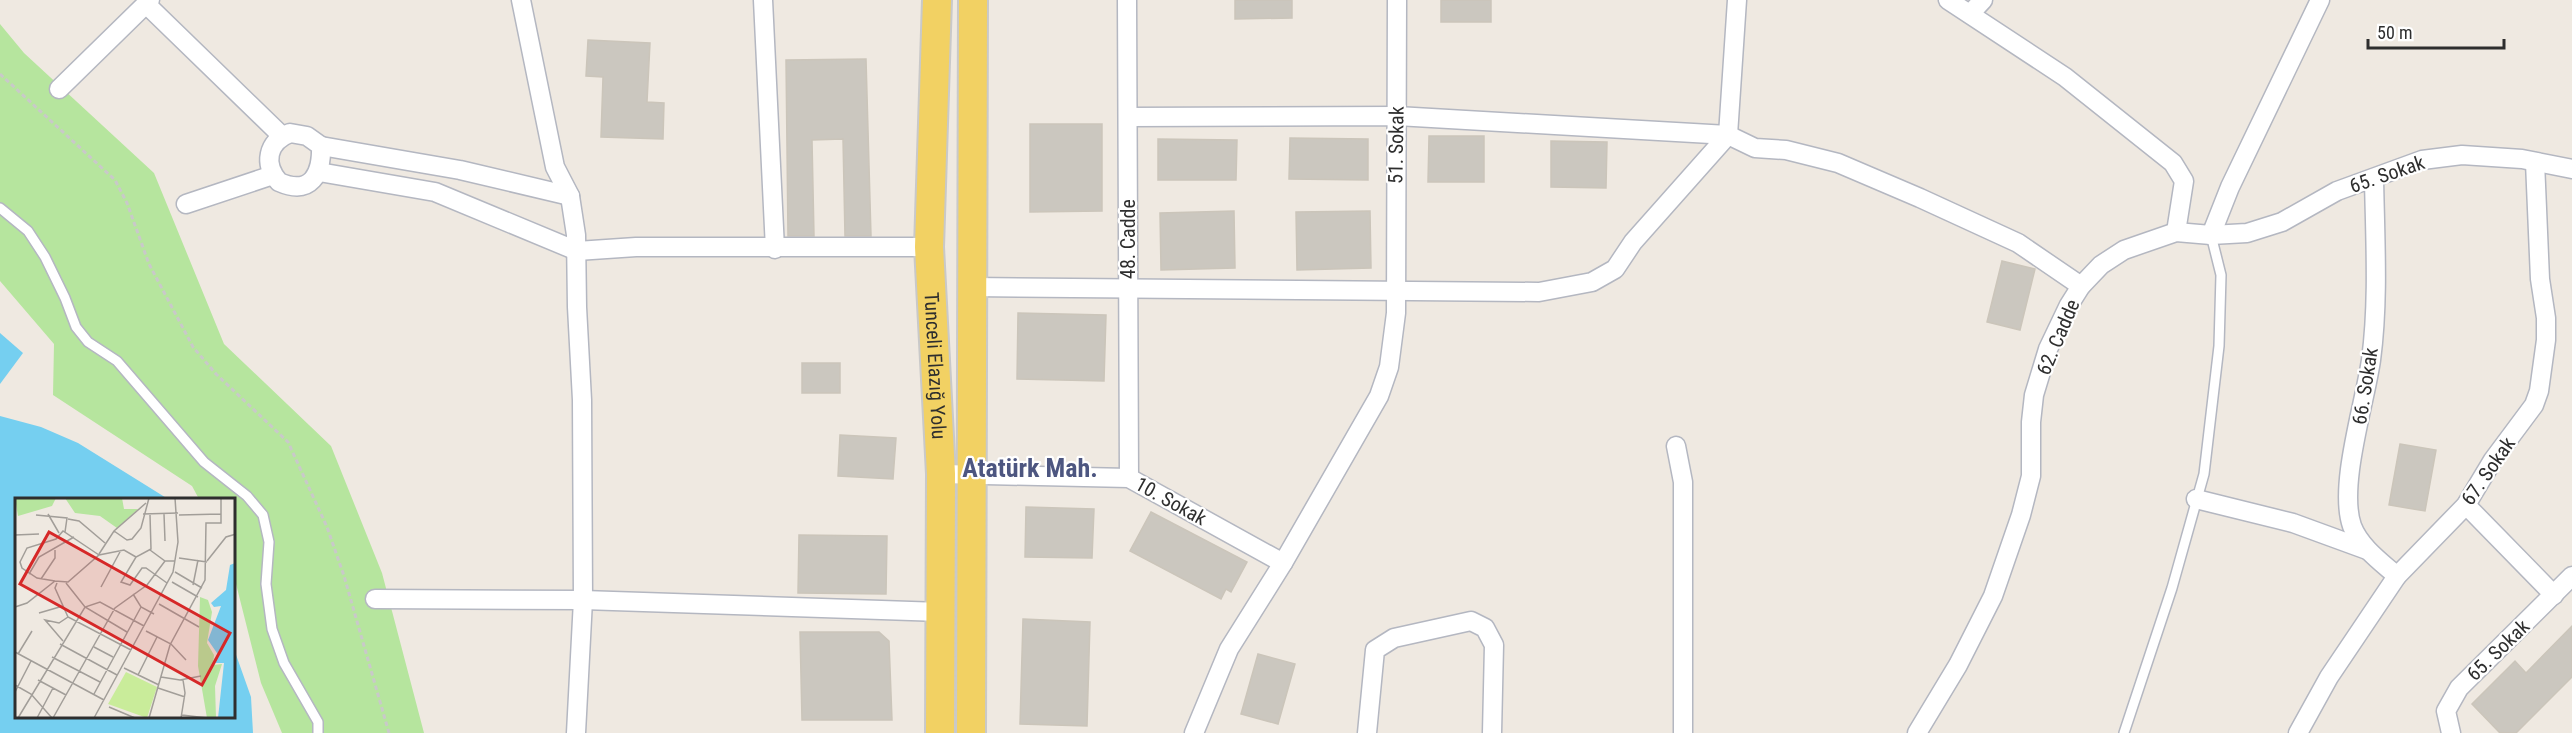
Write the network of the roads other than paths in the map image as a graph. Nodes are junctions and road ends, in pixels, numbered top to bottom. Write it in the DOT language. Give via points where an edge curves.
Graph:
graph roads {
  1 [pos="521,0"];
  2 [pos="764,0"];
  3 [pos="937,0"];
  4 [pos="973,0"];
  5 [pos="1127,0"];
  6 [pos="1397,0"];
  7 [pos="1737,0"];
  8 [pos="1948,0"];
  9 [pos="1983,0"];
  10 [pos="2320,0"];
  11 [pos="148,2"];
  12 [pos="1970,14"];
  13 [pos="59,89"];
  14 [pos="1397,116"];
  15 [pos="1128,117"];
  16 [pos="1728,135"];
  17 [pos="282,136"];
  18 [pos="321,146"];
  19 [pos="2535,162"];
  20 [pos="2572,169"];
  21 [pos="319,172"];
  22 [pos="273,175"];
  23 [pos="2374,178"];
  24 [pos="570,196"];
  25 [pos="186,204"];
  26 [pos="0,208"];
  27 [pos="2175,232"];
  28 [pos="2211,234"];
  29 [pos="929,247"];
  30 [pos="775,249"];
  31 [pos="577,251"];
  32 [pos="2081,286"];
  33 [pos="972,287"];
  34 [pos="1128,289"];
  35 [pos="1395,290"];
  36 [pos="1676,446"];
  37 [pos="971,473"];
  38 [pos="941,474"];
  39 [pos="1129,478"];
  40 [pos="2196,499"];
  41 [pos="2466,505"];
  42 [pos="2367,550"];
  43 [pos="1283,563"];
  44 [pos="2397,576"];
  45 [pos="2572,576"];
  46 [pos="2554,595"];
  47 [pos="375,599"];
  48 [pos="583,600"];
  49 [pos="941,612"];
  50 [pos="318,733"];
  51 [pos="576,733"];
  52 [pos="940,733"];
  53 [pos="971,733"];
  54 [pos="1194,733"];
  55 [pos="1367,733"];
  56 [pos="1492,733"];
  57 [pos="1683,733"];
  58 [pos="1917,733"];
  59 [pos="2124,733"];
  60 [pos="2298,733"];
  61 [pos="2451,733"];
  1 -- 24 [label="street" via="555,167"];
  2 -- 30 [label="street"];
  3 -- 29 [label="main road, Tunceli Elazığ Yolu"];
  4 -- 33 [label="main road, Tunceli Elazığ Yolu"];
  5 -- 15 [label="street, 48. Cadde"];
  6 -- 14 [label="street, 51. Sokak"];
  7 -- 16 [label="street"];
  8 -- 12 [label="street"];
  9 -- 12 [label="street"];
  10 -- 28 [label="street" via="2230,186"];
  11 -- 13 [label="street"];
  11 -- 17 [label="street"];
  12 -- 27 [label="street" via="2065,77 2173,163 2184,181"];
  14 -- 15 [label="street"];
  14 -- 16 [label="street"];
  14 -- 35 [label="street, 51. Sokak"];
  15 -- 34 [label="street, 48. Cadde"];
  16 -- 32 [label="street" via="1755,148 1786,150 1838,163 1920,198 2018,243"];
  16 -- 35 [label="street" via="1633,242 1615,269 1592,282 1539,292"];
  17 -- 18 [label="street" via="299,133"];
  17 -- 22 [label="street" via="268,157"];
  18 -- 21 [label="street"];
  18 -- 24 [label="street" via="460,170"];
  19 -- 20 [label="street, 65. Sokak"];
  19 -- 23 [label="street, 65. Sokak" via="2462,156 2422,160"];
  19 -- 41 [label="street, 67. Sokak" via="2540,279 2546,318 2539,391 2524,420 2493,460"];
  21 -- 22 [label="street" via="314,179 297,186 279,182"];
  21 -- 31 [label="street" via="435,192"];
  22 -- 25 [label="street"];
  23 -- 28 [label="street, 65. Sokak" via="2337,192 2282,222 2247,233"];
  23 -- 42 [label="street, 66. Sokak" via="2375,300 2371,358 2348,486 2352,526"];
  24 -- 31 [label="street"];
  26 -- 50 [label="lane" via="28,231 45,257 76,327 88,342 117,362 204,462 247,496 263,516 269,542 266,584 272,629 284,663 318,722"];
  27 -- 28 [label="street, 62. Cadde"];
  27 -- 32 [label="street, 62. Cadde" via="2124,250 2101,265"];
  28 -- 40 [label="lane" via="2221,275 2219,346 2204,474"];
  29 -- 30 [label="street"];
  29 -- 38 [label="main road, Tunceli Elazığ Yolu"];
  30 -- 31 [label="street" via="636,247"];
  31 -- 48 [label="street"];
  32 -- 58 [label="street, 62. Cadde" via="2048,350 2034,395 2031,476 1993,596"];
  33 -- 34 [label="street"];
  33 -- 37 [label="main road, Tunceli Elazığ Yolu"];
  34 -- 35 [label="street"];
  34 -- 39 [label="street, 48. Cadde"];
  35 -- 43 [label="street, 51. Sokak" via="1389,367 1379,396"];
  36 -- 57 [label="street" via="1683,482"];
  37 -- 38 [label="street, 10. Sokak"];
  37 -- 39 [label="street, 10. Sokak"];
  37 -- 53 [label="main road, Tunceli Elazığ Yolu"];
  38 -- 49 [label="main road, Tunceli Elazığ Yolu"];
  39 -- 43 [label="street, 10. Sokak"];
  40 -- 42 [label="street" via="2293,523"];
  40 -- 59 [label="lane" via="2172,588"];
  41 -- 44 [label="street, 67. Sokak"];
  41 -- 46 [label="street"];
  42 -- 44 [label="street, 66. Sokak"];
  43 -- 54 [label="street, 51. Sokak" via="1229,648"];
  44 -- 60 [label="street, 67. Sokak" via="2329,677"];
  45 -- 46 [label="street, 65. Sokak"];
  46 -- 61 [label="street, 65. Sokak" via="2455,693 2446,711"];
  47 -- 48 [label="street"];
  48 -- 49 [label="street"];
  48 -- 51 [label="street"];
  49 -- 52 [label="main road, Tunceli Elazığ Yolu"];
  55 -- 56 [label="street" via="1375,650 1394,638 1471,621 1485,628 1494,645"];
}
